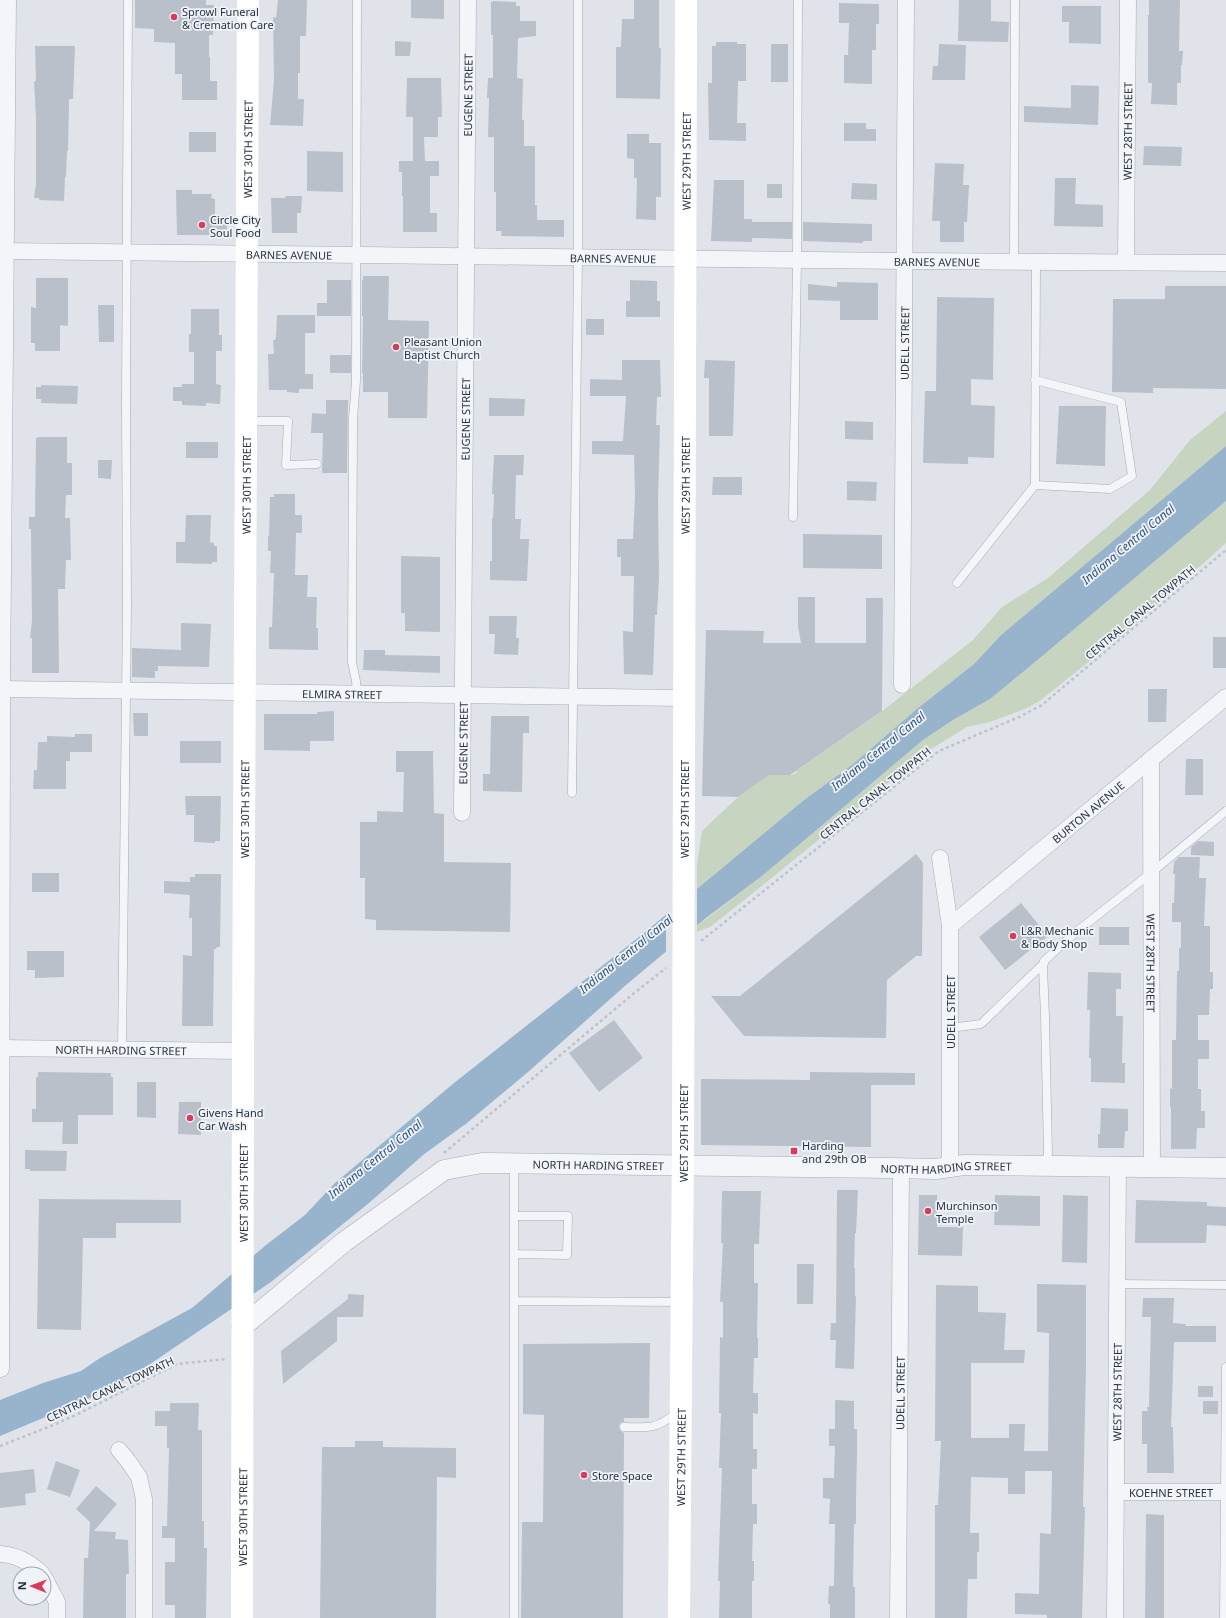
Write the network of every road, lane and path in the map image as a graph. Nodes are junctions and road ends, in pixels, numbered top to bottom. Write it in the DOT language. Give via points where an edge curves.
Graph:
graph roads {
  1 [pos="8,0"];
  2 [pos="128,0"];
  3 [pos="248,0"];
  4 [pos="357,0"];
  5 [pos="468,0"];
  6 [pos="578,0"];
  7 [pos="686,0"];
  8 [pos="798,0"];
  9 [pos="906,0"];
  10 [pos="1015,0"];
  11 [pos="1128,0"];
  12 [pos="3,251"];
  13 [pos="127,252"];
  14 [pos="247,254"];
  15 [pos="356,255"];
  16 [pos="466,256"];
  17 [pos="578,257"];
  18 [pos="686,258"];
  19 [pos="797,259"];
  20 [pos="905,261"];
  21 [pos="1014,261"];
  22 [pos="1036,261"];
  23 [pos="1126,261"];
  24 [pos="1226,263"];
  25 [pos="1035,380"];
  26 [pos="246,421"];
  27 [pos="317,464"];
  28 [pos="1035,485"];
  29 [pos="793,517"];
  30 [pos="1226,550"];
  31 [pos="957,583"];
  32 [pos="902,685"];
  33 [pos="1,689"];
  34 [pos="126,690"];
  35 [pos="245,692"];
  36 [pos="357,693"];
  37 [pos="463,695"];
  38 [pos="574,696"];
  39 [pos="1226,697"];
  40 [pos="683,698"];
  41 [pos="1151,759"];
  42 [pos="572,793"];
  43 [pos="1226,811"];
  44 [pos="462,813"];
  45 [pos="940,858"];
  46 [pos="1151,873"];
  47 [pos="950,926"];
  48 [pos="691,947"];
  49 [pos="1044,963"];
  50 [pos="950,1028"];
  51 [pos="1,1048"];
  52 [pos="122,1050"];
  53 [pos="243,1051"];
  54 [pos="1,1151"];
  55 [pos="514,1164"];
  56 [pos="1046,1166"];
  57 [pos="682,1167"];
  58 [pos="950,1167"];
  59 [pos="1118,1167"];
  60 [pos="1152,1167"];
  61 [pos="901,1168"];
  62 [pos="1226,1168"];
  63 [pos="514,1216"];
  64 [pos="514,1254"];
  65 [pos="1118,1284"];
  66 [pos="1226,1285"];
  67 [pos="514,1301"];
  68 [pos="681,1302"];
  69 [pos="242,1321"];
  70 [pos="230,1358"];
  71 [pos="1226,1367"];
  72 [pos="1,1369"];
  73 [pos="680,1409"];
  74 [pos="624,1427"];
  75 [pos="0,1446"];
  76 [pos="119,1450"];
  77 [pos="1116,1492"];
  78 [pos="1225,1492"];
  79 [pos="0,1554"];
  80 [pos="33,1566"];
  81 [pos="52,1592"];
  82 [pos="57,1618"];
  83 [pos="144,1618"];
  84 [pos="242,1618"];
  85 [pos="514,1618"];
  86 [pos="679,1618"];
  87 [pos="898,1618"];
  88 [pos="1115,1618"];
  89 [pos="1224,1618"];
  1 -- 12 [label="street"];
  2 -- 13 [label="lane"];
  3 -- 14 [label="main road, WEST 30TH STREET"];
  4 -- 15 [label="lane"];
  5 -- 16 [label="street, EUGENE STREET"];
  6 -- 17 [label="lane"];
  7 -- 18 [label="main road, WEST 29TH STREET"];
  8 -- 19 [label="lane"];
  9 -- 20 [label="street, UDELL STREET"];
  10 -- 21 [label="lane"];
  11 -- 23 [label="street, WEST 28TH STREET"];
  12 -- 13 [label="street, BARNES AVENUE"];
  12 -- 33 [label="street"];
  13 -- 14 [label="street, BARNES AVENUE"];
  13 -- 34 [label="lane"];
  14 -- 15 [label="street, BARNES AVENUE"];
  14 -- 26 [label="main road, WEST 30TH STREET"];
  15 -- 16 [label="street, BARNES AVENUE"];
  15 -- 36 [label="lane" via="352,662"];
  16 -- 17 [label="street, BARNES AVENUE"];
  16 -- 37 [label="street, EUGENE STREET"];
  17 -- 18 [label="street, BARNES AVENUE"];
  17 -- 38 [label="lane"];
  18 -- 19 [label="street, BARNES AVENUE"];
  18 -- 40 [label="main road, WEST 29TH STREET"];
  19 -- 20 [label="street, BARNES AVENUE"];
  19 -- 29 [label="lane"];
  20 -- 21 [label="street, BARNES AVENUE"];
  20 -- 32 [label="street, UDELL STREET"];
  21 -- 22 [label="street, BARNES AVENUE"];
  22 -- 23 [label="street, BARNES AVENUE"];
  22 -- 25 [label="lane"];
  23 -- 24 [label="street, BARNES AVENUE"];
  25 -- 28 [label="lane"];
  25 -- 28 [label="lane" via="1121,402 1132,476 1110,489"];
  26 -- 27 [label="lane" via="288,421 286,465"];
  26 -- 35 [label="main road, WEST 30TH STREET"];
  28 -- 31 [label="lane"];
  30 -- 48 [label="path, CENTRAL CANAL TOWPATH" via="1042,705 939,751"];
  33 -- 34 [label="street, ELMIRA STREET"];
  33 -- 51 [label="street"];
  34 -- 35 [label="street, ELMIRA STREET"];
  34 -- 52 [label="lane"];
  35 -- 36 [label="street, ELMIRA STREET"];
  35 -- 53 [label="main road, WEST 30TH STREET"];
  36 -- 37 [label="street, ELMIRA STREET"];
  37 -- 38 [label="street, ELMIRA STREET"];
  37 -- 44 [label="street, EUGENE STREET"];
  38 -- 40 [label="street, ELMIRA STREET"];
  38 -- 42 [label="lane"];
  39 -- 41 [label="street, BURTON AVENUE"];
  40 -- 48 [label="main road, WEST 29TH STREET" via="683,865"];
  41 -- 46 [label="street, WEST 28TH STREET"];
  41 -- 47 [label="street, BURTON AVENUE"];
  43 -- 46 [label="lane"];
  45 -- 47 [label="street, UDELL STREET"];
  46 -- 49 [label="lane" via="1076,932"];
  46 -- 60 [label="street, WEST 28TH STREET"];
  47 -- 50 [label="street, UDELL STREET"];
  48 -- 57 [label="main road, WEST 29TH STREET"];
  49 -- 50 [label="lane" via="981,1024"];
  49 -- 56 [label="lane" via="1048,1153"];
  50 -- 58 [label="street, UDELL STREET"];
  51 -- 52 [label="street, NORTH HARDING STREET"];
  51 -- 54 [label="street"];
  52 -- 53 [label="street, NORTH HARDING STREET"];
  53 -- 69 [label="main road, WEST 30TH STREET"];
  54 -- 72 [label="street"];
  55 -- 57 [label="street, NORTH HARDING STREET"];
  55 -- 63 [label="lane"];
  55 -- 69 [label="street, NORTH HARDING STREET" via="482,1164 444,1170 344,1242"];
  56 -- 58 [label="street, NORTH HARDING STREET"];
  56 -- 59 [label="street, NORTH HARDING STREET"];
  57 -- 61 [label="street, NORTH HARDING STREET"];
  57 -- 68 [label="main road, WEST 29TH STREET"];
  58 -- 61 [label="street, NORTH HARDING STREET"];
  59 -- 60 [label="street, NORTH HARDING STREET"];
  59 -- 65 [label="street, WEST 28TH STREET"];
  60 -- 62 [label="street, NORTH HARDING STREET"];
  61 -- 87 [label="street, UDELL STREET"];
  63 -- 64 [label="lane"];
  63 -- 64 [label="lane" via="568,1216 567,1254"];
  64 -- 67 [label="lane"];
  65 -- 66 [label="lane"];
  65 -- 77 [label="street, WEST 28TH STREET"];
  67 -- 68 [label="lane"];
  67 -- 85 [label="lane"];
  68 -- 73 [label="main road, WEST 29TH STREET"];
  69 -- 84 [label="main road, WEST 30TH STREET"];
  70 -- 75 [label="path, CENTRAL CANAL TOWPATH" via="177,1364 51,1426"];
  71 -- 78 [label="lane"];
  73 -- 74 [label="lane" via="661,1425"];
  73 -- 86 [label="main road, WEST 29TH STREET"];
  76 -- 83 [label="street" via="139,1477 144,1499"];
  77 -- 78 [label="street, KOEHNE STREET"];
  77 -- 88 [label="street, WEST 28TH STREET"];
  78 -- 89 [label="lane"];
  79 -- 80 [label="street" via="14,1556"];
  81 -- 82 [label="street" via="57,1602"];
}
